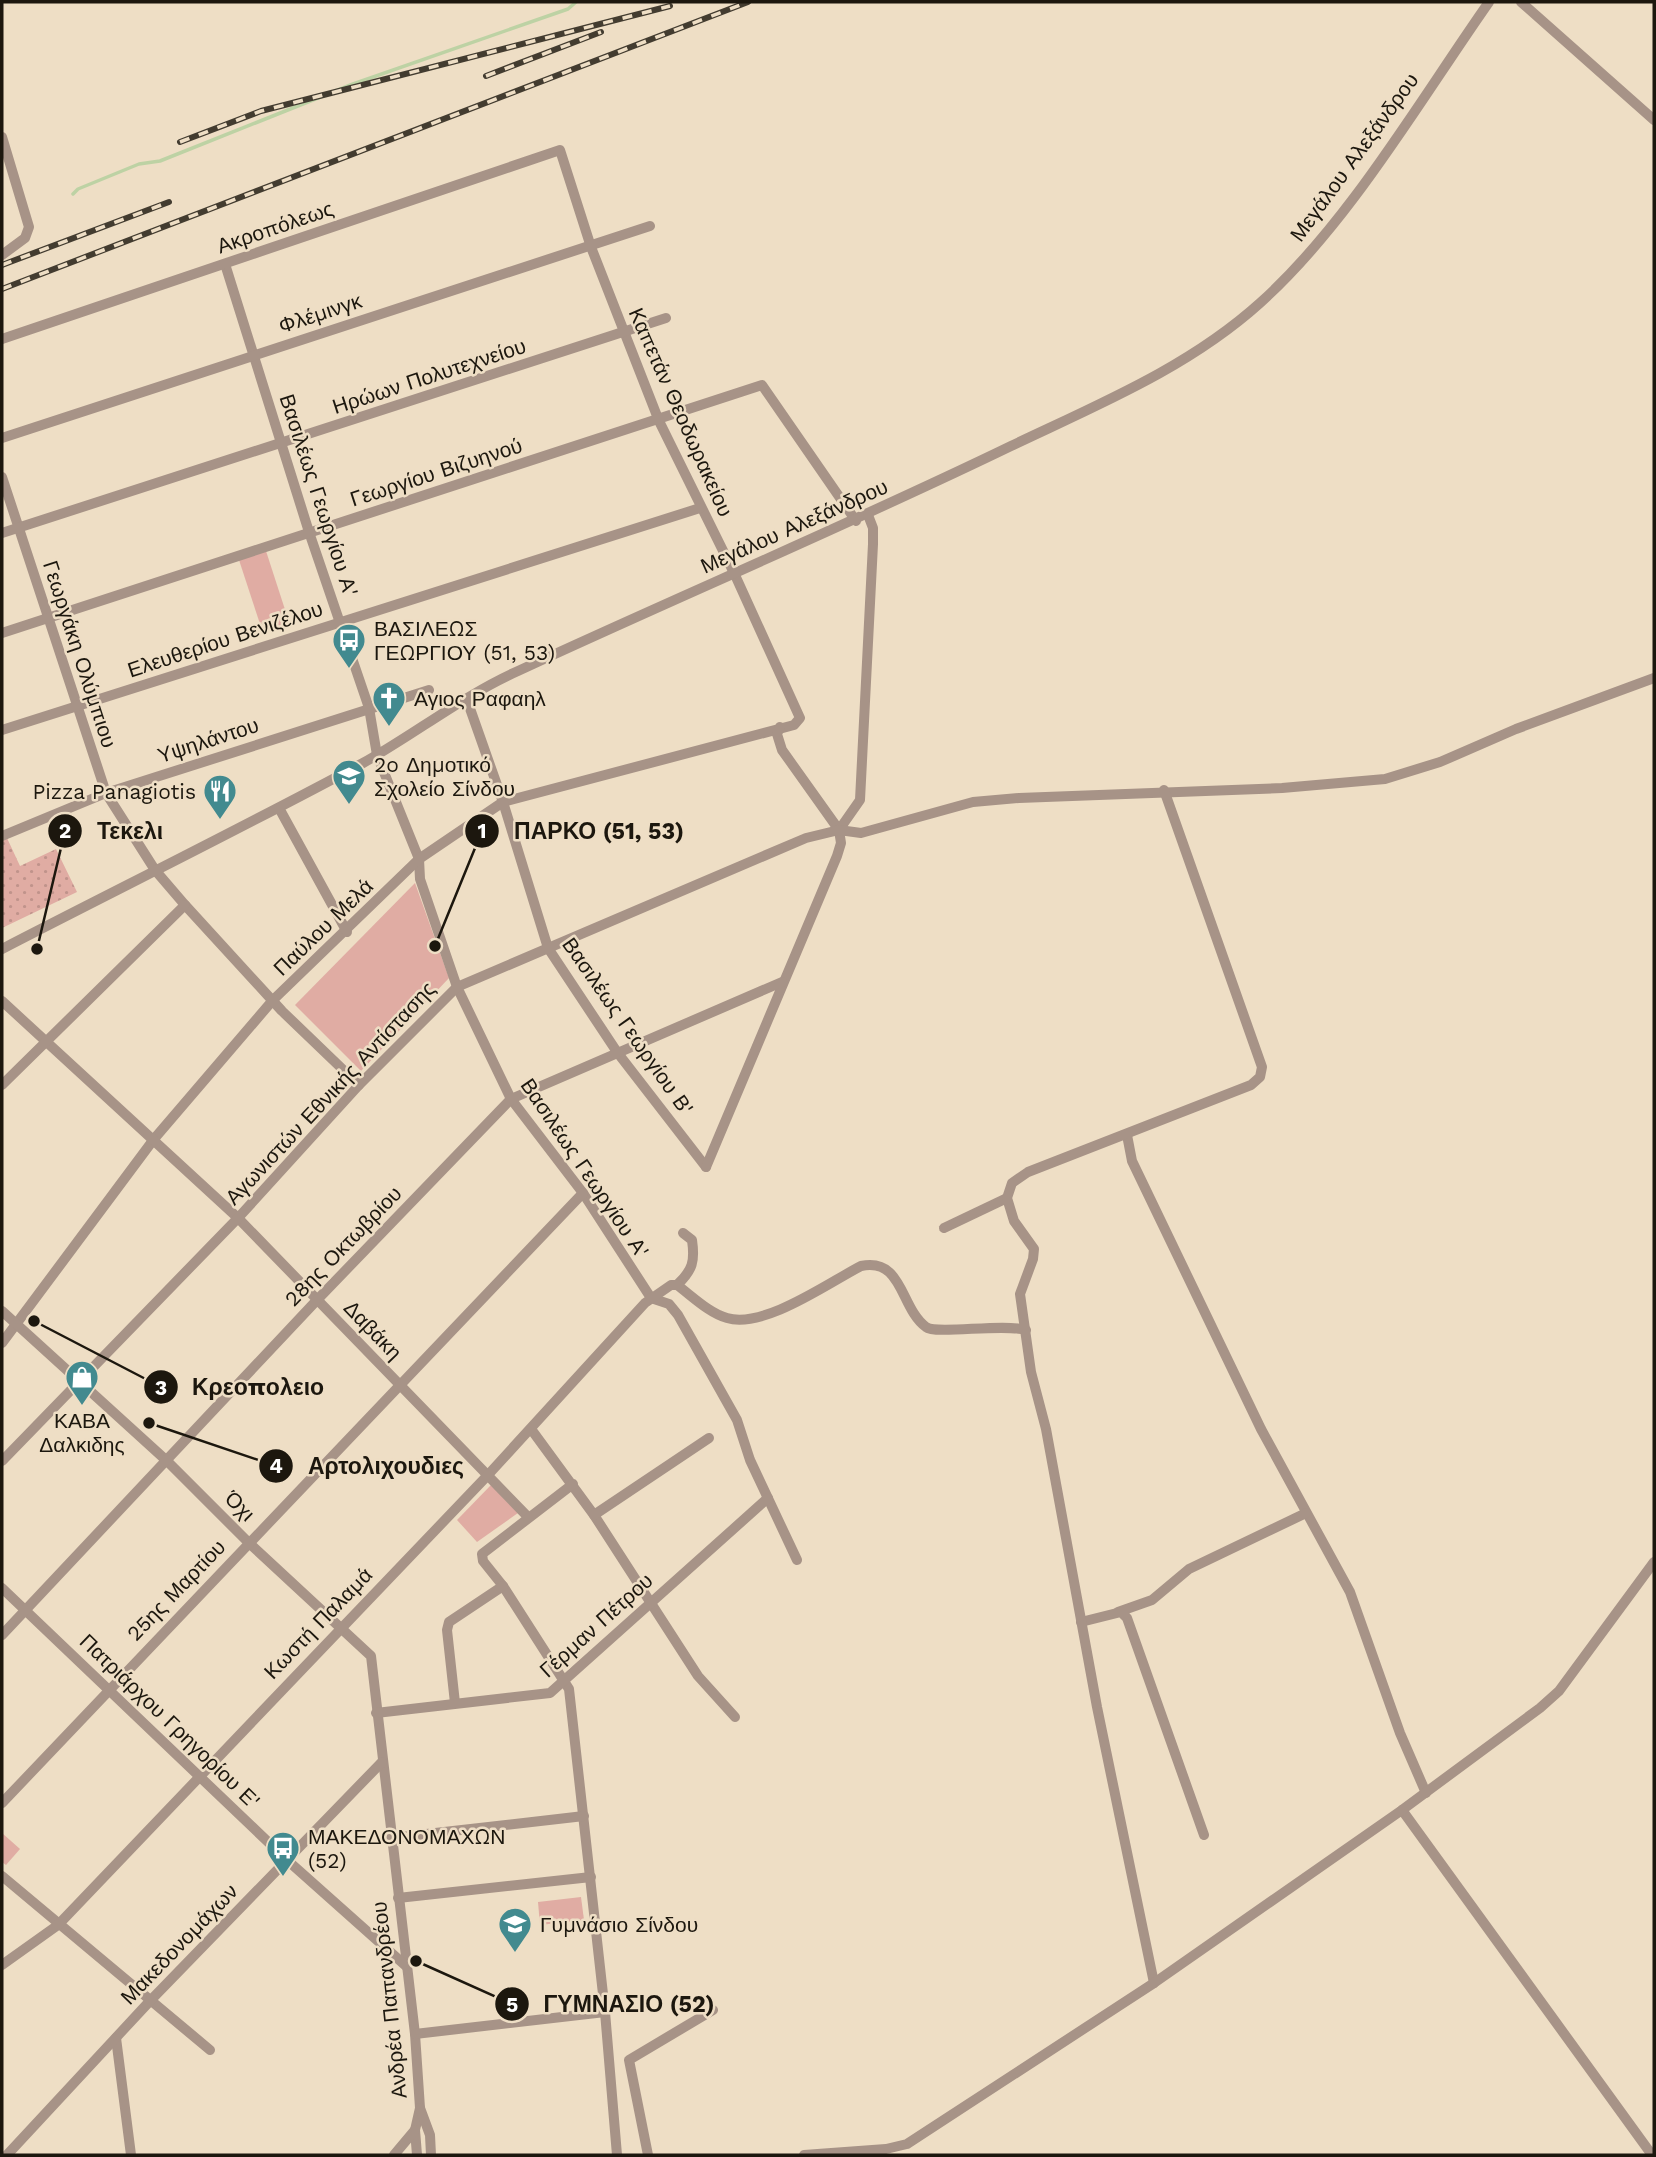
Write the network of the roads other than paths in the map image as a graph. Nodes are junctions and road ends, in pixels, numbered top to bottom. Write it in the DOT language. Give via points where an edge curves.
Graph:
graph roads {
  1 [pos="1489,2"];
  2 [pos="1521,2"];
  3 [pos="1654,120"];
  4 [pos="2,137"];
  5 [pos="560,150"];
  6 [pos="650,226"];
  7 [pos="591,247"];
  8 [pos="2,255"];
  9 [pos="225,264"];
  10 [pos="667,318"];
  11 [pos="623,333"];
  12 [pos="2,339"];
  13 [pos="254,355"];
  14 [pos="659,421"];
  15 [pos="2,438"];
  16 [pos="281,445"];
  17 [pos="2,477"];
  18 [pos="700,508"];
  19 [pos="868,515"];
  20 [pos="856,521"];
  21 [pos="19,528"];
  22 [pos="2,533"];
  23 [pos="309,533"];
  24 [pos="735,575"];
  25 [pos="46,618"];
  26 [pos="341,622"];
  27 [pos="2,633"];
  28 [pos="1654,678"];
  29 [pos="429,691"];
  30 [pos="467,700"];
  31 [pos="77,707"];
  32 [pos="369,709"];
  33 [pos="799,722"];
  34 [pos="780,727"];
  35 [pos="2,730"];
  36 [pos="377,755"];
  37 [pos="1164,790"];
  38 [pos="106,793"];
  39 [pos="503,802"];
  40 [pos="279,808"];
  41 [pos="839,830"];
  42 [pos="2,836"];
  43 [pos="419,859"];
  44 [pos="155,870"];
  45 [pos="184,905"];
  46 [pos="347,932"];
  47 [pos="2,948"];
  48 [pos="548,948"];
  49 [pos="782,982"];
  50 [pos="457,987"];
  51 [pos="273,1000"];
  52 [pos="4,1006"];
  53 [pos="46,1040"];
  54 [pos="617,1052"];
  55 [pos="2,1085"];
  56 [pos="359,1085"];
  57 [pos="512,1099"];
  58 [pos="1127,1135"];
  59 [pos="154,1139"];
  60 [pos="583,1193"];
  61 [pos="1007,1198"];
  62 [pos="238,1218"];
  63 [pos="944,1228"];
  64 [pos="683,1233"];
  65 [pos="677,1285"];
  66 [pos="651,1298"];
  67 [pos="317,1300"];
  68 [pos="2,1311"];
  69 [pos="17,1325"];
  70 [pos="1026,1330"];
  71 [pos="2,1343"];
  72 [pos="80,1381"];
  73 [pos="399,1384"];
  74 [pos="531,1429"];
  75 [pos="709,1438"];
  76 [pos="2,1461"];
  77 [pos="167,1461"];
  78 [pos="487,1476"];
  79 [pos="573,1484"];
  80 [pos="768,1498"];
  81 [pos="1306,1513"];
  82 [pos="594,1515"];
  83 [pos="528,1517"];
  84 [pos="248,1542"];
  85 [pos="797,1560"];
  86 [pos="1654,1562"];
  87 [pos="503,1586"];
  88 [pos="2,1588"];
  89 [pos="650,1602"];
  90 [pos="25,1610"];
  91 [pos="1118,1612"];
  92 [pos="1082,1622"];
  93 [pos="342,1625"];
  94 [pos="2,1635"];
  95 [pos="564,1678"];
  96 [pos="109,1688"];
  97 [pos="455,1703"];
  98 [pos="376,1713"];
  99 [pos="735,1717"];
  100 [pos="382,1762"];
  101 [pos="201,1775"];
  102 [pos="1426,1793"];
  103 [pos="2,1803"];
  104 [pos="1402,1810"];
  105 [pos="584,1816"];
  106 [pos="1205,1835"];
  107 [pos="391,1838"];
  108 [pos="287,1860"];
  109 [pos="2,1876"];
  110 [pos="591,1877"];
  111 [pos="398,1898"];
  112 [pos="58,1925"];
  113 [pos="2,1965"];
  114 [pos="406,1966"];
  115 [pos="1154,1983"];
  116 [pos="149,2002"];
  117 [pos="713,2010"];
  118 [pos="605,2012"];
  119 [pos="415,2034"];
  120 [pos="116,2038"];
  121 [pos="210,2050"];
  122 [pos="420,2108"];
  123 [pos="415,2130"];
  124 [pos="7,2155"];
  125 [pos="131,2155"];
  126 [pos="394,2155"];
  127 [pos="416,2155"];
  128 [pos="431,2155"];
  129 [pos="617,2155"];
  130 [pos="648,2155"];
  131 [pos="804,2155"];
  132 [pos="1652,2155"];
  1 -- 19 [label="street, Μεγάλου Αλεξάνδρου" via="1342,214 1258,305 1215,339 1155,376"];
  2 -- 3 [label="street"];
  4 -- 8 [label="street" via="29,228 16,247"];
  5 -- 7 [label="street, Καπετάν Θεοδωρακείου"];
  5 -- 9 [label="street, Ακροπόλεως"];
  6 -- 7 [label="street, Φλέμινγκ"];
  7 -- 11 [label="street, Καπετάν Θεοδωρακείου"];
  7 -- 13 [label="street, Φλέμινγκ"];
  9 -- 12 [label="street, Ακροπόλεως"];
  9 -- 13 [label="street, Βασιλέως Γεωργίου Α'"];
  10 -- 11 [label="street, Ηρώων Πολυτεχνείου"];
  11 -- 14 [label="street, Καπετάν Θεοδωρακείου"];
  11 -- 16 [label="street, Ηρώων Πολυτεχνείου"];
  13 -- 15 [label="street, Φλέμινγκ"];
  13 -- 16 [label="street, Βασιλέως Γεωργίου Α'"];
  14 -- 18 [label="street, Καπετάν Θεοδωρακείου"];
  14 -- 20 [label="street, Γεωργίου Βιζυηνού" via="762,386"];
  14 -- 23 [label="street, Γεωργίου Βιζυηνού"];
  16 -- 21 [label="street, Ηρώων Πολυτεχνείου"];
  16 -- 23 [label="street, Βασιλέως Γεωργίου Α'"];
  17 -- 21 [label="street, Γεωργάκη Ολύμπιου"];
  18 -- 24 [label="street, Καπετάν Θεοδωρακείου"];
  18 -- 26 [label="street, Ελευθερίου Βενιζέλου"];
  19 -- 20 [label="street, Μεγάλου Αλεξάνδρου"];
  19 -- 41 [label="street" via="873,544 860,800"];
  20 -- 24 [label="street, Μεγάλου Αλεξάνδρου"];
  21 -- 22 [label="street, Ηρώων Πολυτεχνείου"];
  21 -- 25 [label="street, Γεωργάκη Ολύμπιου"];
  23 -- 25 [label="street, Γεωργίου Βιζυηνού"];
  23 -- 26 [label="street, Βασιλέως Γεωργίου Α'"];
  24 -- 30 [label="street, Μεγάλου Αλεξάνδρου" via="514,672"];
  24 -- 33 [label="street, Καπετάν Θεοδωρακείου"];
  25 -- 27 [label="street, Γεωργίου Βιζυηνού"];
  25 -- 31 [label="street, Γεωργάκη Ολύμπιου"];
  26 -- 31 [label="street, Ελευθερίου Βενιζέλου"];
  26 -- 32 [label="street, Βασιλέως Γεωργίου Α'"];
  28 -- 37 [label="street, Αγωνιστών Εθνικής Αντίστασης" via="1385,779 1282,788"];
  29 -- 32 [label="street, Υψηλάντου"];
  30 -- 36 [label="street, Μεγάλου Αλεξάνδρου"];
  30 -- 39 [label="street, Βασιλέως Γεωργίου Β'"];
  31 -- 35 [label="street, Ελευθερίου Βενιζέλου"];
  31 -- 38 [label="street, Γεωργάκη Ολύμπιου"];
  32 -- 36 [label="street, Βασιλέως Γεωργίου Α'"];
  32 -- 38 [label="street, Υψηλάντου"];
  33 -- 34 [label="street, Παύλου Μελά"];
  34 -- 39 [label="street, Παύλου Μελά"];
  34 -- 41 [label="street" via="777,734 782,750"];
  36 -- 40 [label="street, Μεγάλου Αλεξάνδρου"];
  36 -- 43 [label="street, Βασιλέως Γεωργίου Α'"];
  37 -- 41 [label="street, Αγωνιστών Εθνικής Αντίστασης" via="973,802 872,830"];
  37 -- 58 [label="street" via="1262,1073 1251,1084"];
  38 -- 42 [label="street, Υψηλάντου"];
  38 -- 44 [label="street, Γεωργάκη Ολύμπιου"];
  39 -- 43 [label="street, Παύλου Μελά"];
  39 -- 48 [label="street, Βασιλέως Γεωργίου Β'"];
  40 -- 44 [label="street, Μεγάλου Αλεξάνδρου"];
  40 -- 46 [label="street"];
  41 -- 48 [label="street, Αγωνιστών Εθνικής Αντίστασης" via="806,838"];
  41 -- 49 [label="street" via="841,843"];
  43 -- 46 [label="street, Παύλου Μελά"];
  43 -- 50 [label="street, Βασιλέως Γεωργίου Α'" via="420,878"];
  44 -- 45 [label="street, Γεωργάκη Ολύμπιου"];
  44 -- 47 [label="street, Μεγάλου Αλεξάνδρου"];
  45 -- 51 [label="street, Γεωργάκη Ολύμπιου"];
  45 -- 53 [label="street"];
  46 -- 51 [label="street, Παύλου Μελά"];
  48 -- 50 [label="street, Αγωνιστών Εθνικής Αντίστασης"];
  48 -- 54 [label="street, Βασιλέως Γεωργίου Β'"];
  49 -- 54 [label="street, 28ης Οκτωβρίου"];
  49 -- 54 [label="street, Βασιλέως Γεωργίου Β'" via="706,1167"];
  50 -- 56 [label="street, Αγωνιστών Εθνικής Αντίστασης"];
  50 -- 57 [label="street, Βασιλέως Γεωργίου Α'"];
  51 -- 56 [label="street, Γεωργάκη Ολύμπιου"];
  51 -- 59 [label="street, Παύλου Μελά"];
  52 -- 53 [label="street, Δαβάκη"];
  53 -- 55 [label="street"];
  53 -- 59 [label="street, Δαβάκη"];
  54 -- 57 [label="street, 28ης Οκτωβρίου"];
  56 -- 62 [label="street, Αγωνιστών Εθνικής Αντίστασης"];
  57 -- 60 [label="street, Βασιλέως Γεωργίου Α'"];
  57 -- 67 [label="street, 28ης Οκτωβρίου"];
  58 -- 61 [label="street" via="1019,1177"];
  58 -- 81 [label="street" via="1132,1161"];
  59 -- 62 [label="street, Δαβάκη"];
  59 -- 69 [label="street, Παύλου Μελά"];
  60 -- 66 [label="street, Βασιλέως Γεωργίου Α'"];
  60 -- 73 [label="street, 25ης Μαρτίου"];
  61 -- 63 [label="street"];
  61 -- 70 [label="street" via="1014,1220 1034,1249 1020,1294"];
  62 -- 67 [label="street, Δαβάκη"];
  62 -- 72 [label="street, Αγωνιστών Εθνικής Αντίστασης"];
  64 -- 65 [label="street" via="692,1240 694,1260"];
  65 -- 66 [label="street"];
  65 -- 70 [label="street" via="716,1314 754,1319 872,1264 881,1265 893,1275 916,1317 929,1329 1013,1326"];
  66 -- 74 [label="street, Κωστή Παλαμά"];
  66 -- 80 [label="street" via="668,1304 678,1315 737,1420"];
  67 -- 73 [label="street, Δαβάκη"];
  67 -- 77 [label="street, 28ης Οκτωβρίου"];
  68 -- 69 [label="street, Όχι"];
  69 -- 71 [label="street, Παύλου Μελά"];
  69 -- 72 [label="street, Όχι"];
  70 -- 92 [label="street"];
  72 -- 76 [label="street, Αγωνιστών Εθνικής Αντίστασης"];
  72 -- 77 [label="street, Όχι"];
  73 -- 78 [label="street, Δαβάκη"];
  73 -- 84 [label="street, 25ης Μαρτίου"];
  74 -- 78 [label="street, Κωστή Παλαμά"];
  74 -- 79 [label="street"];
  75 -- 82 [label="street"];
  77 -- 84 [label="street, Όχι"];
  77 -- 90 [label="street, 28ης Οκτωβρίου"];
  78 -- 83 [label="street, Δαβάκη"];
  78 -- 93 [label="street, Κωστή Παλαμά"];
  79 -- 82 [label="street"];
  79 -- 83 [label="street"];
  80 -- 85 [label="street"];
  80 -- 89 [label="street, Γέρμαν Πέτρου"];
  81 -- 91 [label="street" via="1189,1569 1152,1600"];
  81 -- 102 [label="street" via="1350,1592"];
  82 -- 89 [label="street"];
  83 -- 87 [label="street" via="482,1554"];
  84 -- 93 [label="street, Όχι"];
  84 -- 96 [label="street, 25ης Μαρτίου"];
  86 -- 102 [label="street" via="1559,1691"];
  87 -- 95 [label="street"];
  87 -- 97 [label="street" via="449,1622"];
  88 -- 90 [label="street, Πατριάρχου Γρηγορίου Ε'"];
  89 -- 95 [label="street, Γέρμαν Πέτρου"];
  89 -- 99 [label="street" via="698,1676"];
  90 -- 94 [label="street, 28ης Οκτωβρίου"];
  90 -- 96 [label="street, Πατριάρχου Γρηγορίου Ε'"];
  91 -- 92 [label="street"];
  91 -- 106 [label="street" via="1126,1618"];
  92 -- 115 [label="street"];
  93 -- 98 [label="street, Όχι" via="371,1656"];
  93 -- 101 [label="street, Κωστή Παλαμά"];
  95 -- 97 [label="street, Γέρμαν Πέτρου" via="543,1696"];
  95 -- 105 [label="street"];
  96 -- 101 [label="street, Πατριάρχου Γρηγορίου Ε'"];
  96 -- 103 [label="street, 25ης Μαρτίου"];
  97 -- 98 [label="street, Γέρμαν Πέτρου"];
  98 -- 100 [label="street, Όχι"];
  100 -- 107 [label="street, Ανδρέα Παπανδρέου"];
  100 -- 108 [label="street, Μακεδονομάχων"];
  101 -- 108 [label="street, Πατριάρχου Γρηγορίου Ε'"];
  101 -- 112 [label="street, Κωστή Παλαμά"];
  102 -- 104 [label="street"];
  104 -- 115 [label="street"];
  104 -- 132 [label="street"];
  105 -- 107 [label="street"];
  105 -- 110 [label="street"];
  107 -- 111 [label="street, Ανδρέα Παπανδρέου"];
  108 -- 114 [label="street, Πατριάρχου Γρηγορίου Ε'"];
  108 -- 116 [label="street, Μακεδονομάχων"];
  109 -- 112 [label="street"];
  110 -- 111 [label="street"];
  110 -- 118 [label="street"];
  111 -- 114 [label="street, Ανδρέα Παπανδρέου"];
  112 -- 113 [label="street, Κωστή Παλαμά"];
  112 -- 116 [label="street"];
  114 -- 119 [label="street, Ανδρέα Παπανδρέου"];
  115 -- 131 [label="street" via="907,2144 886,2150"];
  116 -- 120 [label="street, Μακεδονομάχων"];
  116 -- 121 [label="street"];
  117 -- 130 [label="street" via="629,2060"];
  118 -- 119 [label="street"];
  118 -- 129 [label="street"];
  119 -- 122 [label="street, Ανδρέα Παπανδρέου"];
  120 -- 124 [label="street, Μακεδονομάχων"];
  120 -- 125 [label="street"];
  122 -- 123 [label="street, Ανδρέα Παπανδρέου"];
  122 -- 128 [label="street, Ανδρέα Παπανδρέου" via="430,2135"];
  123 -- 126 [label="street"];
  123 -- 127 [label="street, Ανδρέα Παπανδρέου"];
}
